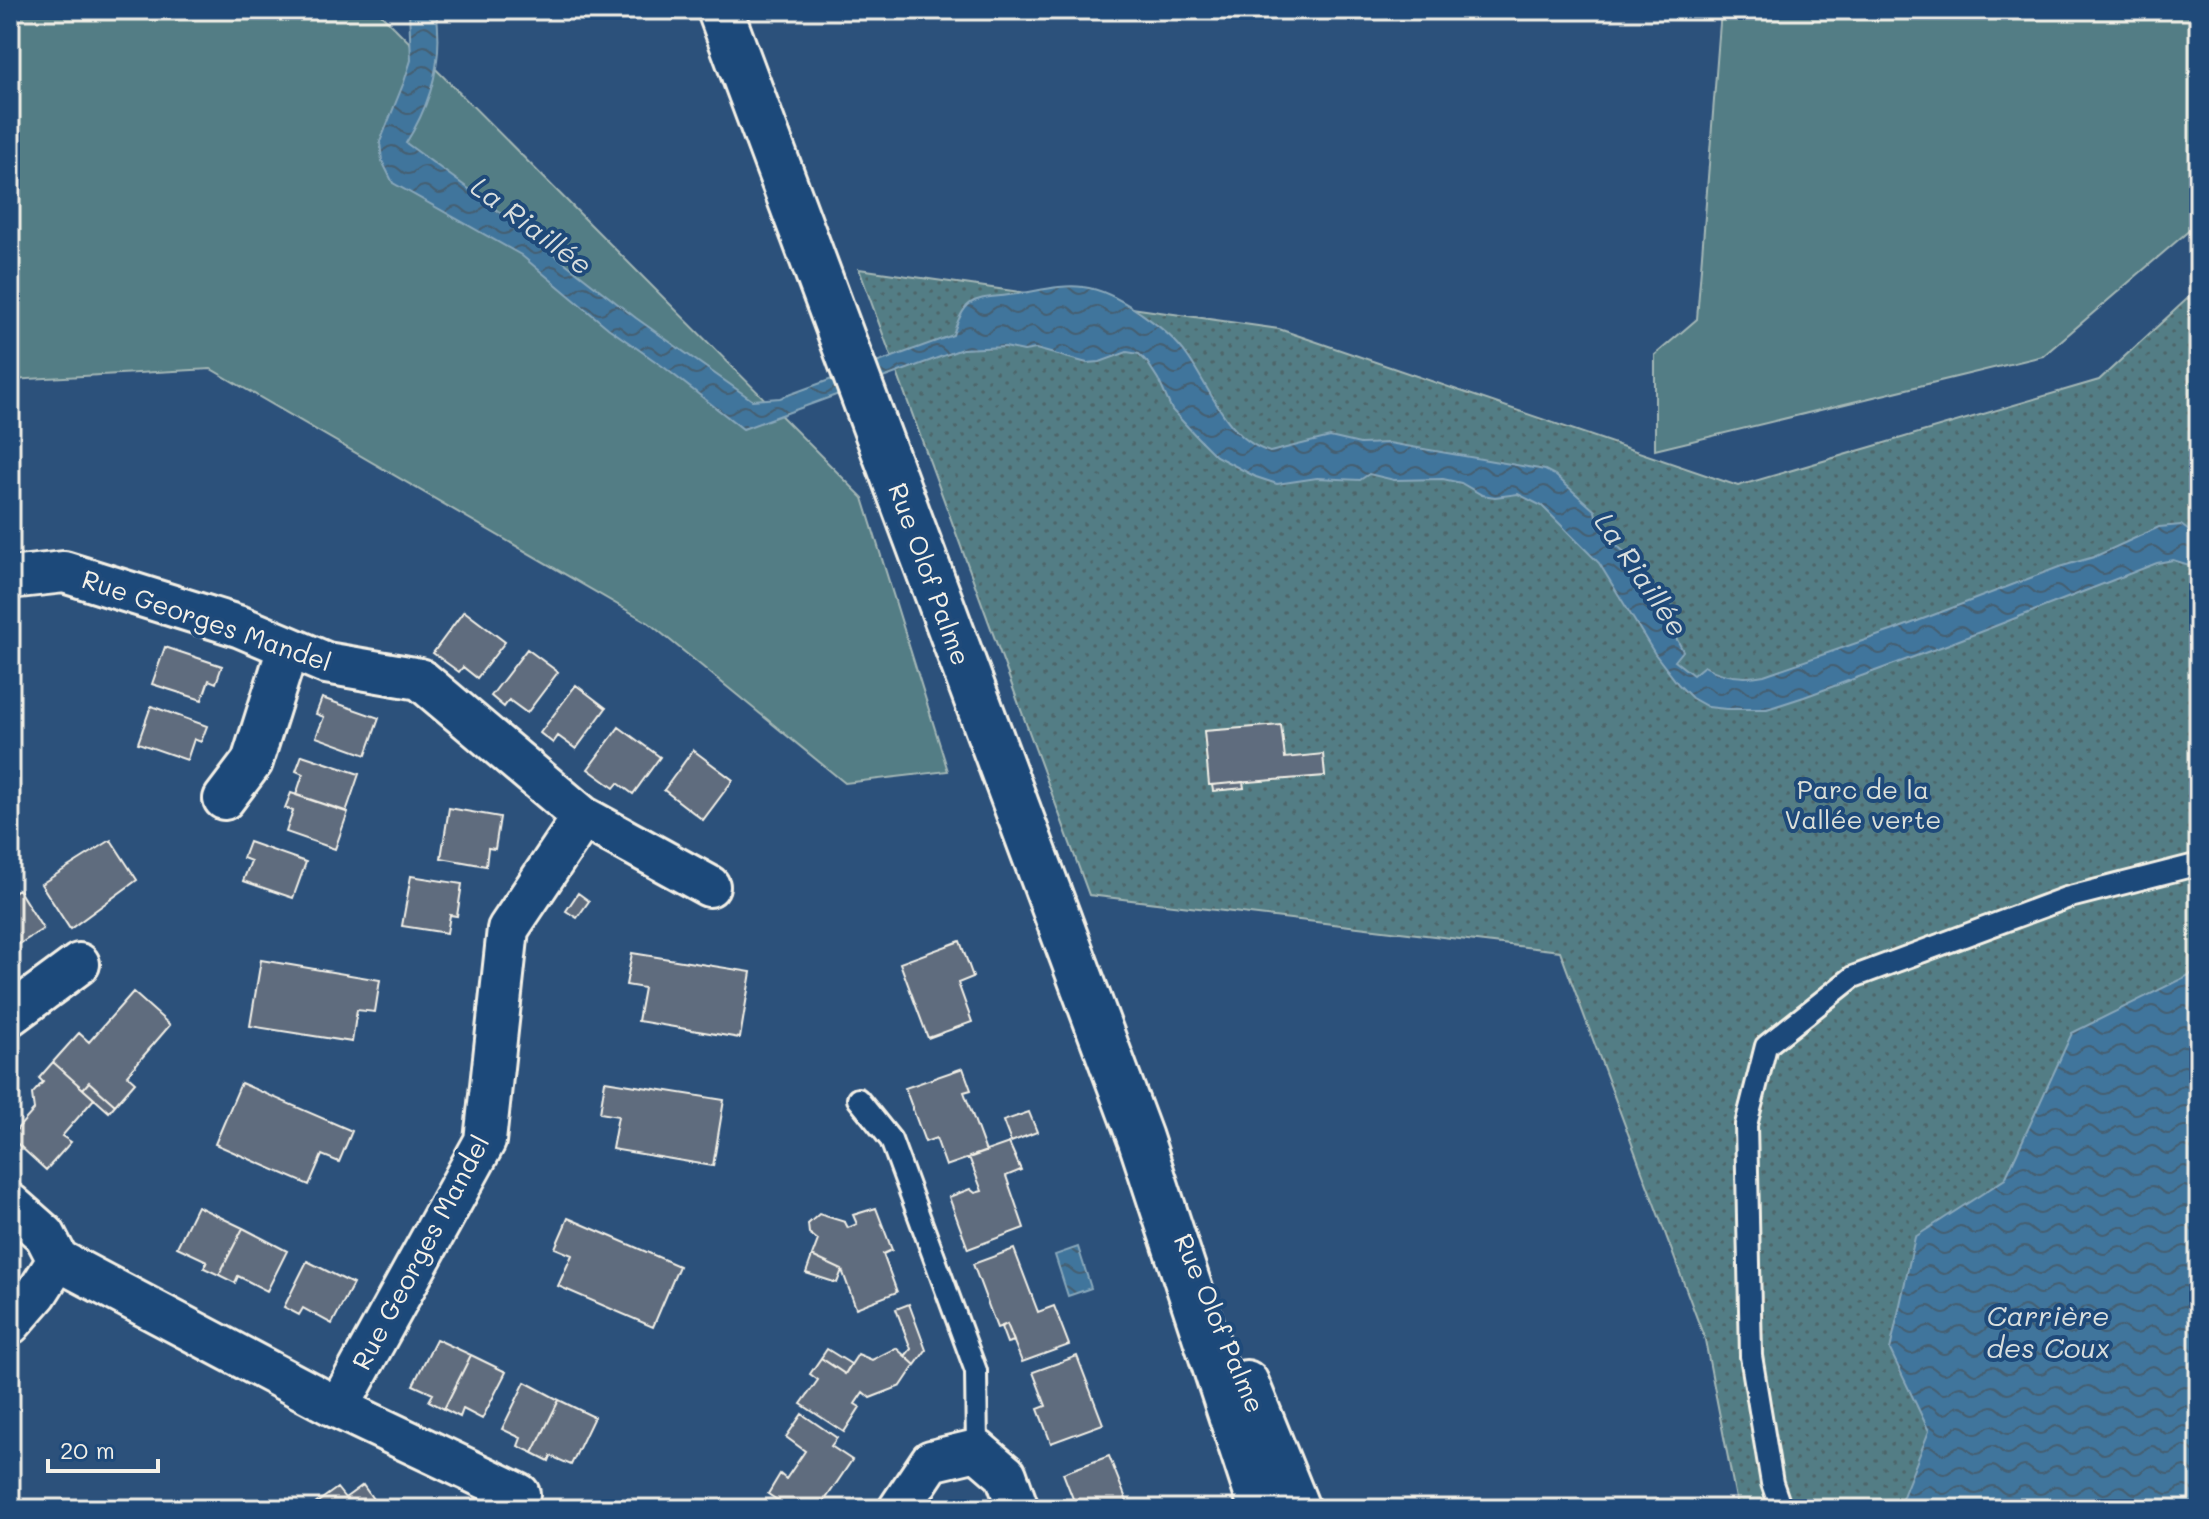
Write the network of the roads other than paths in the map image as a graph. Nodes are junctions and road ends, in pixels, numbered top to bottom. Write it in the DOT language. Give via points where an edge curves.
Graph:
graph roads {
  1 [pos="720,10"];
  2 [pos="10,578"];
  3 [pos="288,648"];
  4 [pos="224,799"];
  5 [pos="583,817"];
  6 [pos="2199,864"];
  7 [pos="709,886"];
  8 [pos="79,964"];
  9 [pos="10,1015"];
  10 [pos="858,1099"];
  11 [pos="1140,1138"];
  12 [pos="10,1204"];
  13 [pos="58,1260"];
  14 [pos="10,1324"];
  15 [pos="338,1408"];
  16 [pos="977,1450"];
  17 [pos="519,1494"];
  18 [pos="899,1509"];
  19 [pos="1018,1509"];
  20 [pos="1262,1509"];
  21 [pos="1297,1509"];
  22 [pos="1781,1509"];
  1 -- 11 [label="main road, Rue Olof Palme"];
  2 -- 3 [label="street, Rue Georges Mandel" via="64,572 241,627"];
  3 -- 4 [label="street" via="252,762"];
  3 -- 5 [label="street, Rue Georges Mandel" via="326,663 420,679"];
  5 -- 7 [label="street"];
  5 -- 15 [label="street, Rue Georges Mandel" via="508,929 485,1141"];
  6 -- 22 [label="lane" via="2066,898 1853,977 1766,1046 1746,1125 1751,1356"];
  8 -- 9 [label="street"];
  10 -- 16 [label="lane" via="891,1140 976,1371"];
  11 -- 20 [label="main road, Rue Olof Palme"];
  11 -- 21 [label="main road, Rue Olof Palme"];
  12 -- 13 [label="street" via="45,1235"];
  13 -- 14 [label="street"];
  13 -- 15 [label="street"];
  15 -- 17 [label="street"];
  16 -- 18 [label="street" via="931,1461"];
  16 -- 19 [label="street" via="1006,1475"];
}
